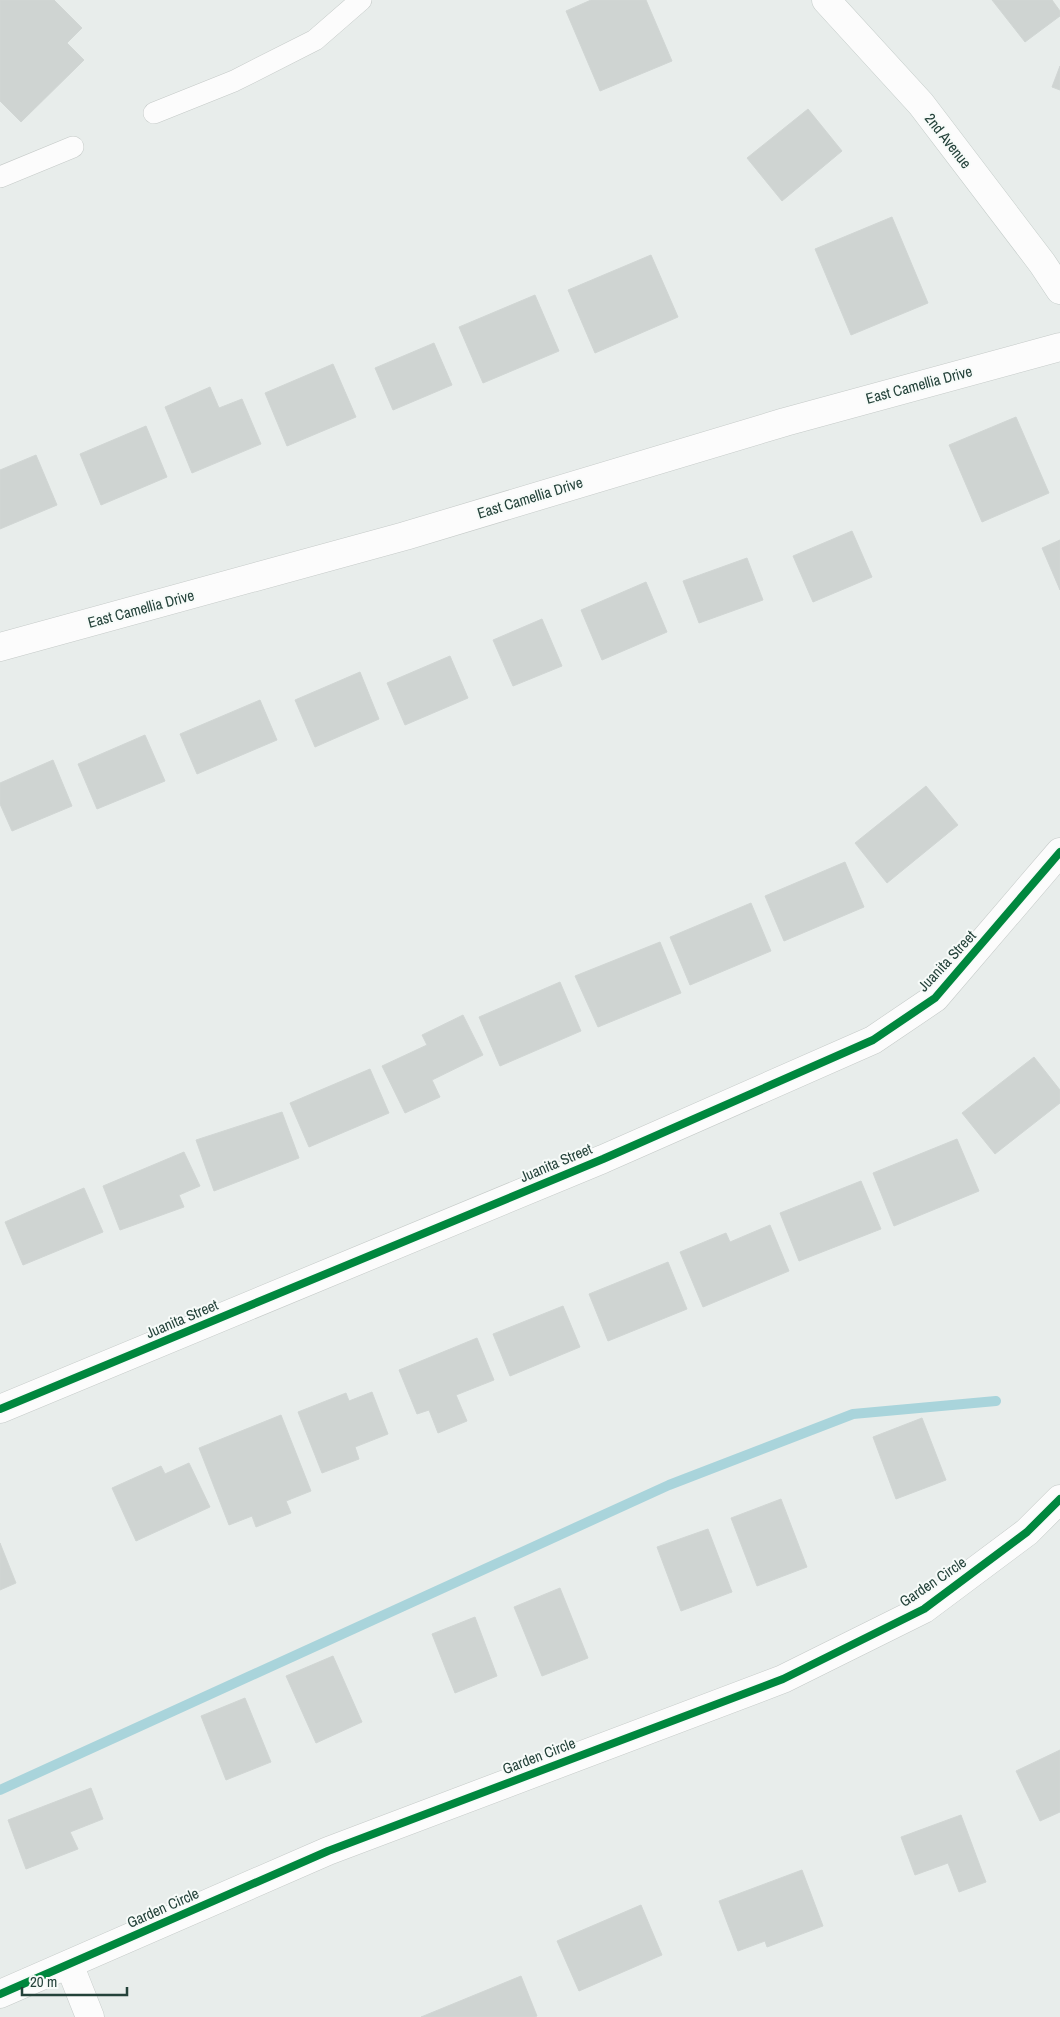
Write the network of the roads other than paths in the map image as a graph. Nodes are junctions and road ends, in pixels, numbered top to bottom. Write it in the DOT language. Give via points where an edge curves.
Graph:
graph roads {
  1 [pos="361,0"];
  2 [pos="826,0"];
  3 [pos="154,114"];
  4 [pos="73,147"];
  5 [pos="0,176"];
  6 [pos="1051,260"];
  7 [pos="1060,290"];
  8 [pos="1060,348"];
  9 [pos="0,647"];
  10 [pos="1060,852"];
  11 [pos="0,1409"];
  12 [pos="1060,1499"];
  13 [pos="69,1964"];
  14 [pos="0,1994"];
  15 [pos="90,2017"];
  1 -- 3 [label="lane" via="314,40 234,81"];
  2 -- 6 [label="street, 2nd Avenue" via="920,104"];
  4 -- 5 [label="lane"];
  6 -- 7 [label="street, 2nd Avenue"];
  8 -- 9 [label="street, East Camellia Drive" via="785,422 405,536"];
  10 -- 11 [label="street, Juanita Street" via="935,998 873,1040 594,1162"];
  12 -- 13 [label="street, Garden Circle" via="1027,1532 924,1608 782,1679 328,1851"];
  13 -- 14 [label="street, Garden Circle"];
  13 -- 15 [label="street"];
}
